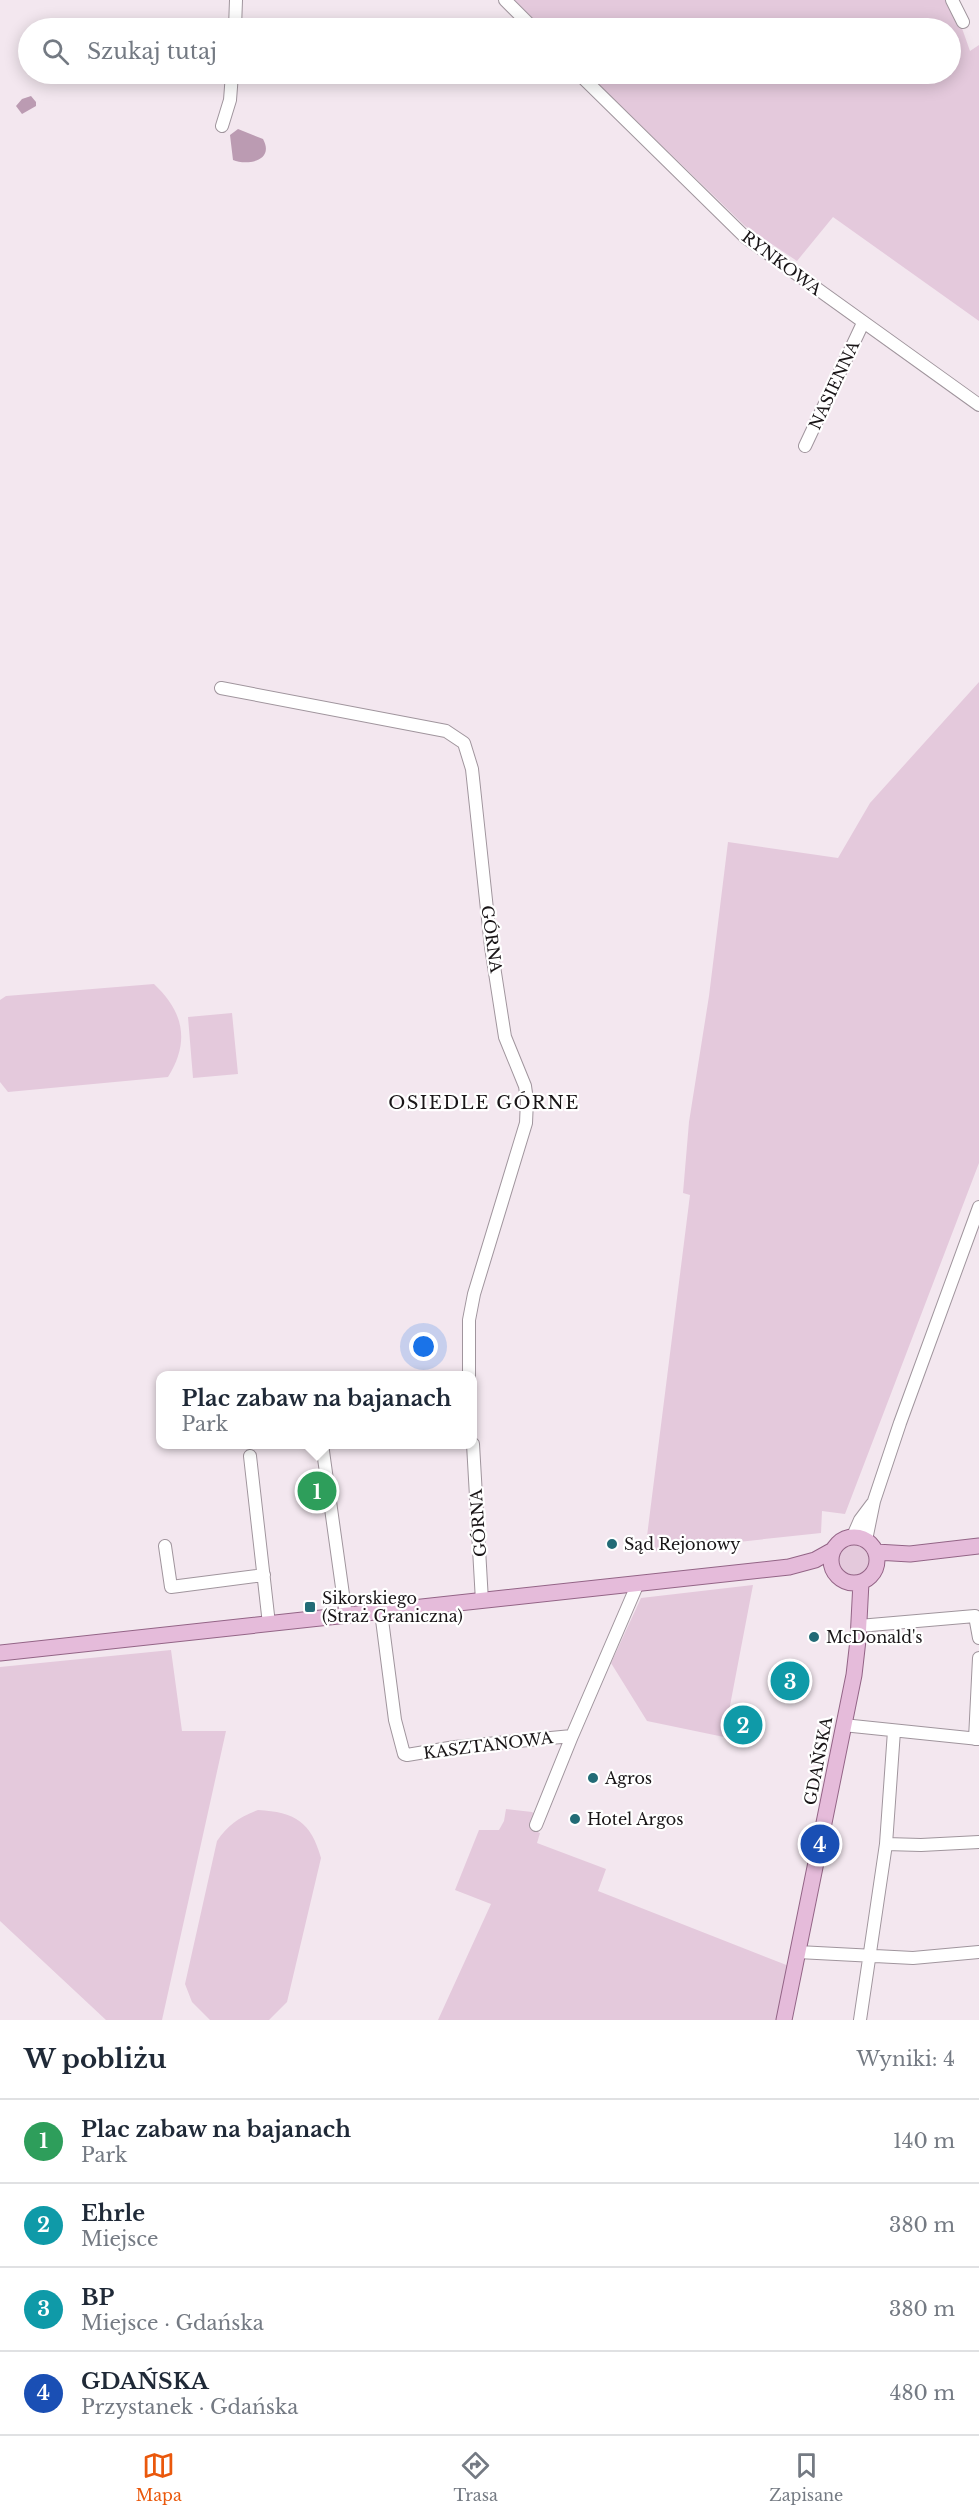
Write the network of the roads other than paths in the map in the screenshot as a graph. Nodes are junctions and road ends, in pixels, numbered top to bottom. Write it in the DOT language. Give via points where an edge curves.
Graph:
graph roads {
  1 [pos="236,0"];
  2 [pos="505,0"];
  3 [pos="952,0"];
  4 [pos="235,18"];
  5 [pos="523,18"];
  6 [pos="963,22"];
  7 [pos="231,84"];
  8 [pos="589,84"];
  9 [pos="222,126"];
  10 [pos="863,324"];
  11 [pos="979,405"];
  12 [pos="805,446"];
  13 [pos="221,688"];
  14 [pos="979,1207"];
  15 [pos="470,1371"];
  16 [pos="323,1449"];
  17 [pos="473,1449"];
  18 [pos="250,1456"];
  19 [pos="165,1546"];
  20 [pos="979,1546"];
  21 [pos="868,1549"];
  22 [pos="833,1550"];
  23 [pos="789,1567"];
  24 [pos="264,1575"];
  25 [pos="840,1576"];
  26 [pos="861,1582"];
  27 [pos="638,1583"];
  28 [pos="482,1601"];
  29 [pos="381,1612"];
  30 [pos="346,1616"];
  31 [pos="859,1620"];
  32 [pos="269,1624"];
  33 [pos="979,1638"];
  34 [pos="0,1653"];
  35 [pos="979,1658"];
  36 [pos="843,1725"];
  37 [pos="894,1731"];
  38 [pos="572,1736"];
  39 [pos="977,1739"];
  40 [pos="536,1825"];
  41 [pos="979,1842"];
  42 [pos="886,1844"];
  43 [pos="798,1952"];
  44 [pos="979,1952"];
  45 [pos="869,1957"];
  46 [pos="784,2020"];
  47 [pos="860,2020"];
  1 -- 4 [label="street"];
  2 -- 5 [label="street"];
  3 -- 6 [label="street"];
  7 -- 9 [label="street"];
  8 -- 10 [label="street, RYNKOWA" via="745,237"];
  10 -- 11 [label="street, RYNKOWA"];
  10 -- 12 [label="street, NASIENNA"];
  13 -- 15 [label="street, GÓRNA" via="446,731 464,743 472,769 504,1037 527,1100 526,1123 474,1294"];
  14 -- 21 [label="street" via="874,1501"];
  16 -- 30 [label="street"];
  17 -- 28 [label="street, GÓRNA"];
  18 -- 24 [label="street"];
  19 -- 24 [label="street" via="171,1587"];
  20 -- 21 [label="main road" via="910,1554"];
  21 -- 22 [label="main road" via="841,1540"];
  21 -- 26 [label="main road" via="872,1575"];
  22 -- 23 [label="main road"];
  22 -- 25 [label="main road" via="831,1561"];
  23 -- 25 [label="main road"];
  23 -- 27 [label="main road"];
  24 -- 32 [label="street"];
  25 -- 26 [label="main road"];
  25 -- 31 [label="main road, GDAŃSKA"];
  26 -- 31 [label="main road, GDAŃSKA"];
  27 -- 28 [label="main road"];
  27 -- 38 [label="street, KASZTANOWA"];
  28 -- 29 [label="main road"];
  29 -- 30 [label="main road"];
  29 -- 38 [label="street, KASZTANOWA" via="395,1720 401,1751 407,1755"];
  30 -- 32 [label="main road"];
  31 -- 33 [label="street" via="975,1616"];
  31 -- 36 [label="main road, GDAŃSKA" via="857,1654"];
  32 -- 34 [label="main road"];
  35 -- 39 [label="street"];
  36 -- 37 [label="street"];
  36 -- 43 [label="main road, GDAŃSKA"];
  37 -- 39 [label="street"];
  37 -- 42 [label="street"];
  38 -- 40 [label="street, KASZTANOWA"];
  41 -- 42 [label="street"];
  42 -- 45 [label="street"];
  43 -- 45 [label="street"];
  43 -- 46 [label="main road, GDAŃSKA"];
  44 -- 45 [label="street"];
  45 -- 47 [label="street"];
}
